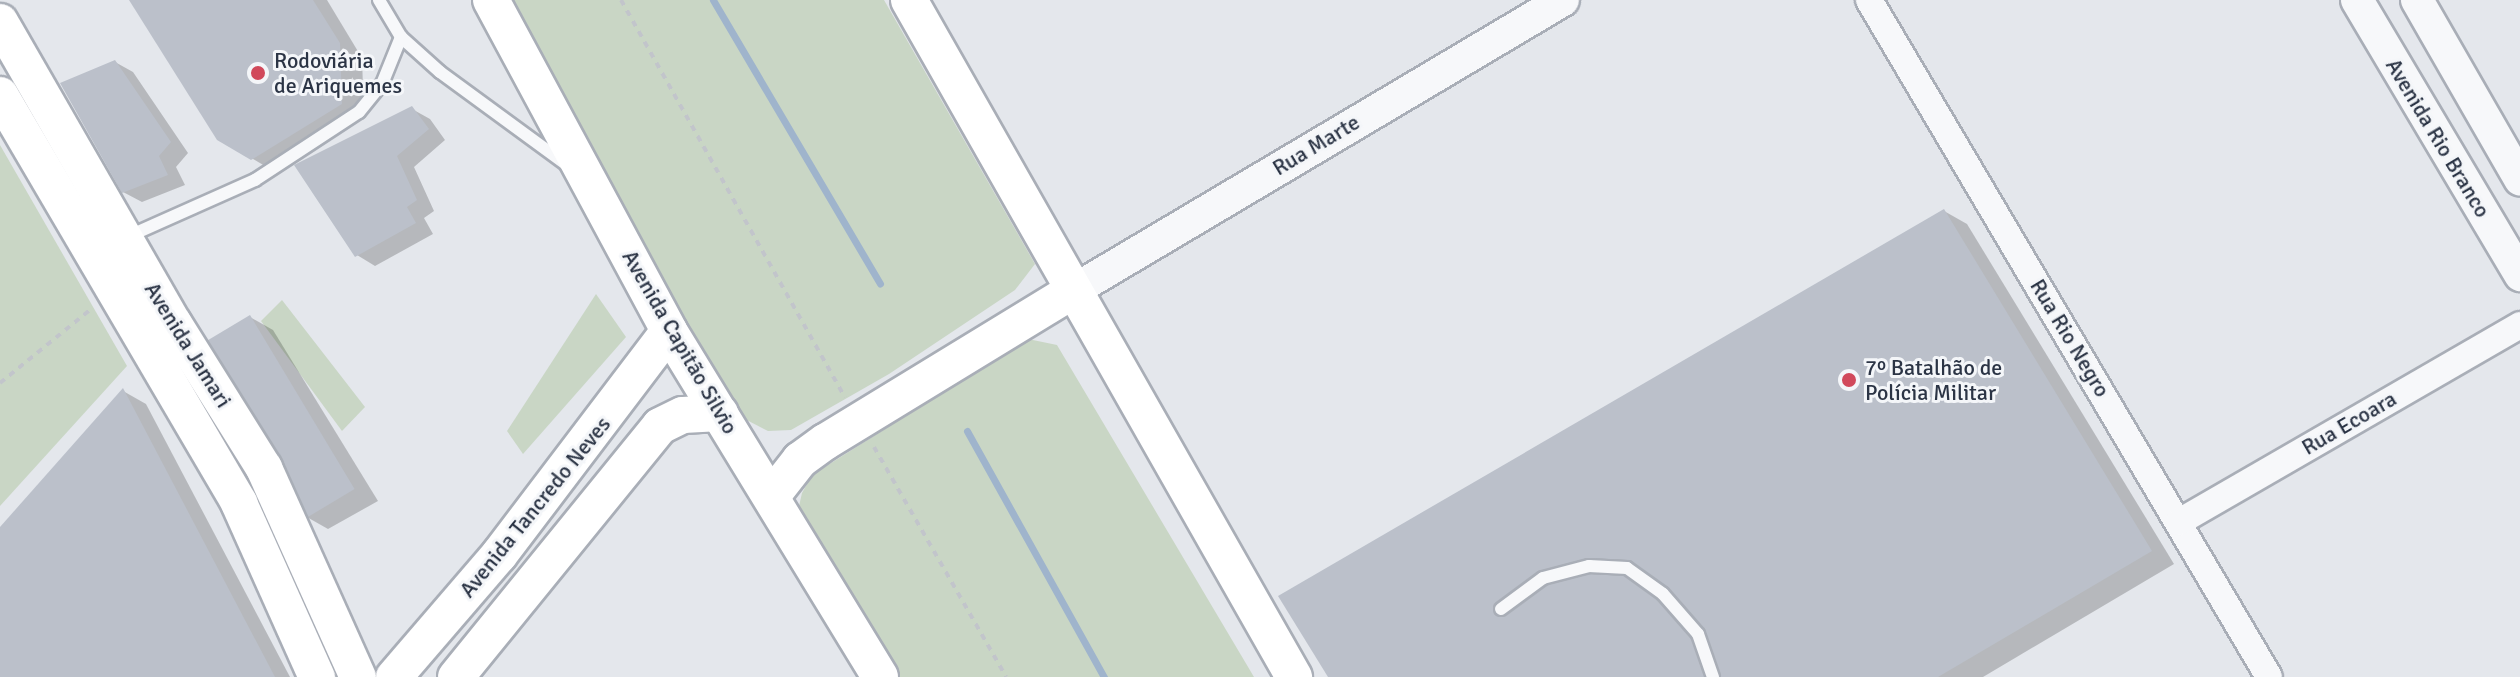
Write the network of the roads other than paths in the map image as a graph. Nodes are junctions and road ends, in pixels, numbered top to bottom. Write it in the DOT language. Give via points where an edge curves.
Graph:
graph roads {
  1 [pos="379,0"];
  2 [pos="491,0"];
  3 [pos="909,0"];
  4 [pos="1563,0"];
  5 [pos="1869,0"];
  6 [pos="2357,0"];
  7 [pos="2417,0"];
  8 [pos="0,22"];
  9 [pos="401,37"];
  10 [pos="0,95"];
  11 [pos="587,179"];
  12 [pos="2520,179"];
  13 [pos="123,238"];
  14 [pos="2520,275"];
  15 [pos="1071,292"];
  16 [pos="2520,325"];
  17 [pos="669,331"];
  18 [pos="720,413"];
  19 [pos="268,476"];
  20 [pos="235,496"];
  21 [pos="771,497"];
  22 [pos="2179,522"];
  23 [pos="499,555"];
  24 [pos="530,582"];
  25 [pos="1501,609"];
  26 [pos="317,677"];
  27 [pos="358,677"];
  28 [pos="394,677"];
  29 [pos="456,677"];
  30 [pos="880,677"];
  31 [pos="1294,677"];
  32 [pos="1713,677"];
  33 [pos="2269,677"];
  1 -- 9 [label="lane"];
  2 -- 11 [label="main road, Avenida Capitão Silvio"];
  3 -- 15 [label="main road"];
  4 -- 15 [label="street, Rua Marte"];
  5 -- 22 [label="street, Rua Rio Negro"];
  6 -- 14 [label="street, Avenida Rio Branco"];
  7 -- 12 [label="street"];
  8 -- 13 [label="main road, Avenida Jamari"];
  9 -- 11 [label="lane" via="452,81"];
  9 -- 13 [label="lane" via="382,84 359,112 255,180"];
  10 -- 20 [label="main road, Avenida Jamari"];
  11 -- 17 [label="main road, Avenida Capitão Silvio"];
  13 -- 19 [label="main road, Avenida Jamari"];
  15 -- 21 [label="main road" via="800,460"];
  15 -- 31 [label="main road"];
  16 -- 22 [label="street, Rua Ecoara"];
  17 -- 18 [label="main road, Avenida Capitão Silvio"];
  17 -- 23 [label="main road, Avenida Tancredo Neves"];
  18 -- 21 [label="main road, Avenida Capitão Silvio"];
  18 -- 24 [label="main road, Avenida Tancredo Neves" via="683,415 660,426"];
  19 -- 20 [label="main road"];
  19 -- 27 [label="main road, Avenida Jamari"];
  20 -- 26 [label="main road, Avenida Jamari"];
  21 -- 30 [label="main road, Avenida Capitão Silvio"];
  22 -- 33 [label="street, Rua Rio Negro"];
  23 -- 24 [label="main road"];
  23 -- 28 [label="main road, Avenida Tancredo Neves"];
  24 -- 29 [label="main road, Avenida Tancredo Neves"];
  25 -- 32 [label="lane" via="1543,578 1589,566 1627,568 1663,594 1698,634"];
}
